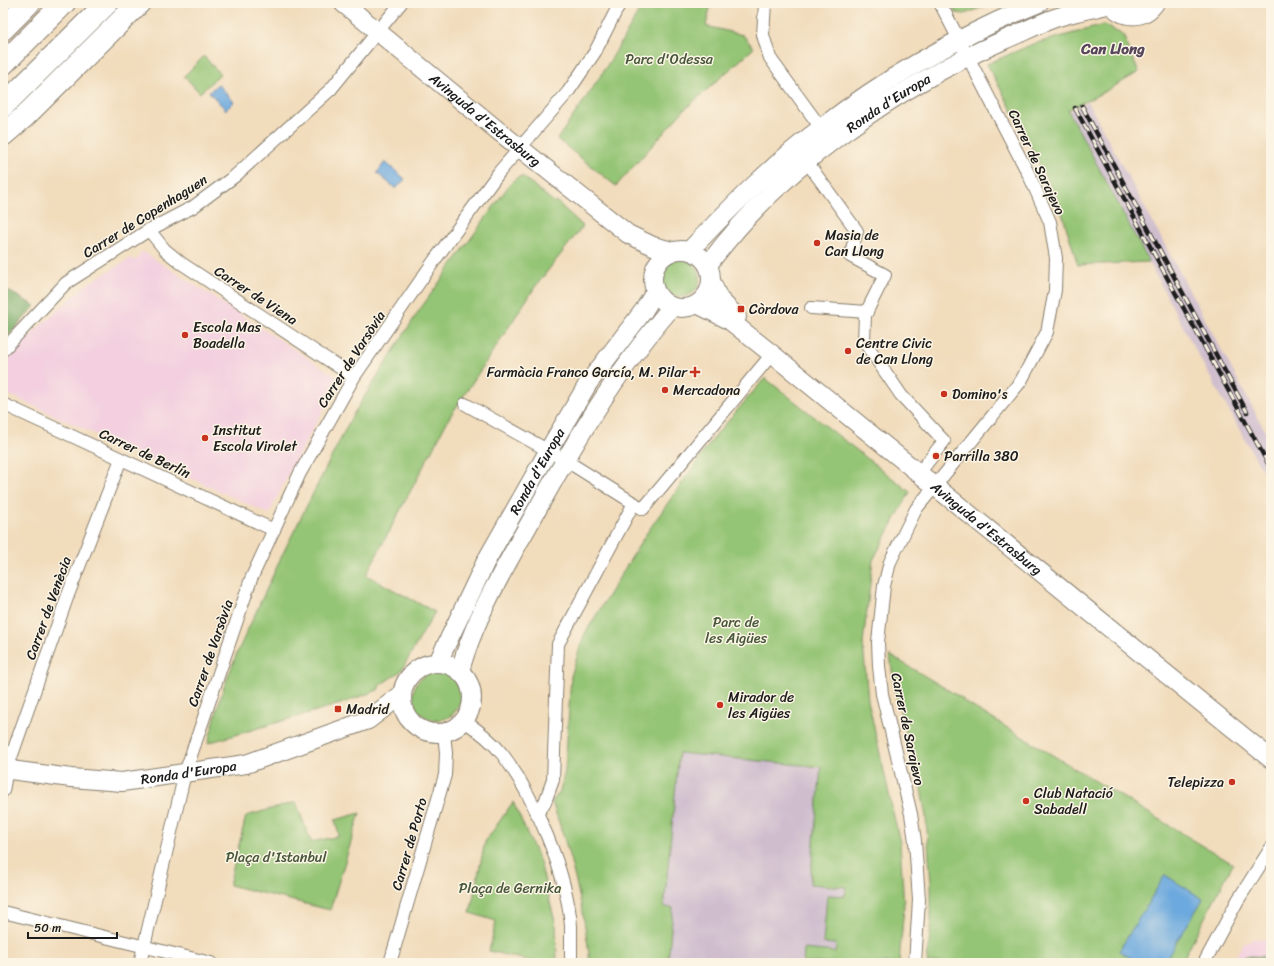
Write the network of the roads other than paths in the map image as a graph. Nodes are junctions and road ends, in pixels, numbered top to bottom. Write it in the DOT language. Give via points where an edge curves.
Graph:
graph roads {
  1 [pos="29,3"];
  2 [pos="64,3"];
  3 [pos="107,3"];
  4 [pos="139,3"];
  5 [pos="343,3"];
  6 [pos="401,3"];
  7 [pos="620,3"];
  8 [pos="765,3"];
  9 [pos="940,3"];
  10 [pos="1039,3"];
  11 [pos="1110,3"];
  12 [pos="1154,3"];
  13 [pos="3,29"];
  14 [pos="377,31"];
  15 [pos="960,39"];
  16 [pos="968,56"];
  17 [pos="3,64"];
  18 [pos="3,106"];
  19 [pos="820,128"];
  20 [pos="3,135"];
  21 [pos="520,148"];
  22 [pos="808,162"];
  23 [pos="149,230"];
  24 [pos="628,234"];
  25 [pos="690,250"];
  26 [pos="672,251"];
  27 [pos="710,273"];
  28 [pos="654,284"];
  29 [pos="697,304"];
  30 [pos="672,307"];
  31 [pos="811,308"];
  32 [pos="867,312"];
  33 [pos="3,350"];
  34 [pos="772,354"];
  35 [pos="354,377"];
  36 [pos="3,404"];
  37 [pos="465,404"];
  38 [pos="549,450"];
  39 [pos="121,459"];
  40 [pos="565,460"];
  41 [pos="924,468"];
  42 [pos="937,483"];
  43 [pos="634,503"];
  44 [pos="274,530"];
  45 [pos="438,662"];
  46 [pos="460,671"];
  47 [pos="401,695"];
  48 [pos="408,719"];
  49 [pos="368,720"];
  50 [pos="464,721"];
  51 [pos="444,733"];
  52 [pos="1271,749"];
  53 [pos="1271,759"];
  54 [pos="5,769"];
  55 [pos="185,773"];
  56 [pos="3,791"];
  57 [pos="537,814"];
  58 [pos="1271,848"];
  59 [pos="3,912"];
  60 [pos="144,946"];
  61 [pos="140,963"];
  62 [pos="211,963"];
  63 [pos="390,963"];
  64 [pos="571,963"];
  65 [pos="915,963"];
  66 [pos="1204,963"];
  1 -- 13 [label="highway"];
  2 -- 17 [label="highway"];
  3 -- 18 [label="highway"];
  4 -- 20 [label="highway"];
  5 -- 14 [label="street, Avinguda d'Estrasburg"];
  6 -- 14 [label="street, Carrer de Copenhaguen"];
  7 -- 21 [label="street, Carrer de Varsòvia" via="595,52 568,92"];
  8 -- 19 [label="street" via="763,35 770,58"];
  9 -- 15 [label="street, Carrer de Sarajevo"];
  10 -- 15 [label="street, Ronda d'Europa"];
  11 -- 12 [label="street, Ronda d'Europa" via="1123,14 1130,16 1146,12"];
  11 -- 16 [label="street, Ronda d'Europa" via="1054,18"];
  14 -- 21 [label="street, Avinguda d'Estrasburg"];
  14 -- 23 [label="street, Carrer de Copenhaguen" via="330,88 257,158 193,207"];
  15 -- 16 [label="street, Carrer de Sarajevo"];
  15 -- 19 [label="street, Ronda d'Europa" via="909,67"];
  16 -- 22 [label="street, Ronda d'Europa" via="918,83 830,142"];
  16 -- 42 [label="street, Carrer de Sarajevo" via="1050,222 1056,258 1055,290 1047,332 1021,380"];
  19 -- 25 [label="street, Ronda d'Europa" via="763,178"];
  21 -- 24 [label="street, Avinguda d'Estrasburg"];
  21 -- 35 [label="street, Carrer de Varsòvia" via="434,261"];
  22 -- 27 [label="street, Ronda d'Europa" via="774,190 720,248"];
  22 -- 32 [label="street" via="857,231 850,256 885,275"];
  23 -- 33 [label="street, Carrer de Copenhaguen" via="66,283"];
  23 -- 35 [label="street, Carrer de Viena" via="165,250 181,263"];
  24 -- 26 [label="street, Avinguda d'Estrasburg" via="653,246"];
  24 -- 28 [label="street, Avinguda d'Estrasburg" via="644,256"];
  25 -- 26 [label="street"];
  25 -- 27 [label="street" via="702,257"];
  26 -- 28 [label="street" via="658,260"];
  27 -- 29 [label="street" via="707,294"];
  27 -- 41 [label="street, Avinguda d'Estrasburg" via="719,299 730,311"];
  28 -- 30 [label="street" via="663,301"];
  28 -- 38 [label="street, Ronda d'Europa" via="644,310 590,382"];
  29 -- 30 [label="street" via="682,308"];
  29 -- 34 [label="street, Avinguda d'Estrasburg" via="729,320"];
  30 -- 40 [label="street, Ronda d'Europa" via="647,337"];
  31 -- 32 [label="street"];
  32 -- 41 [label="street" via="864,341 901,395 944,441"];
  34 -- 42 [label="street, Avinguda d'Estrasburg"];
  34 -- 43 [label="street" via="643,509"];
  35 -- 44 [label="street, Carrer de Varsòvia" via="300,473"];
  36 -- 39 [label="street, Carrer de Berlín"];
  37 -- 38 [label="street"];
  38 -- 40 [label="street"];
  38 -- 45 [label="street, Ronda d'Europa" via="486,562"];
  39 -- 44 [label="street, Carrer de Berlín"];
  39 -- 54 [label="street, Carrer de Venècia"];
  40 -- 43 [label="street"];
  40 -- 46 [label="street, Ronda d'Europa" via="502,571 466,650"];
  41 -- 42 [label="street, Avinguda d'Estrasburg"];
  42 -- 52 [label="street, Avinguda d'Estrasburg" via="966,503"];
  42 -- 53 [label="street, Avinguda d'Estrasburg"];
  42 -- 65 [label="street, Carrer de Sarajevo" via="912,517 890,562 880,615 878,642 882,694 911,814 917,863 919,908"];
  43 -- 57 [label="street" via="558,644 554,780"];
  44 -- 55 [label="street, Carrer de Varsòvia" via="251,579"];
  45 -- 46 [label="street"];
  45 -- 47 [label="street, Ronda d'Europa" via="418,668 410,675"];
  46 -- 50 [label="street" via="471,690 472,701"];
  47 -- 48 [label="street"];
  47 -- 49 [label="street, Ronda d'Europa"];
  48 -- 49 [label="street, Ronda d'Europa"];
  48 -- 51 [label="street" via="424,731"];
  49 -- 55 [label="street, Ronda d'Europa" via="246,764"];
  50 -- 51 [label="street"];
  50 -- 57 [label="street" via="502,754 524,786"];
  51 -- 63 [label="street, Carrer de Porto" via="445,775"];
  54 -- 55 [label="street, Ronda d'Europa" via="122,782"];
  54 -- 56 [label="street, Carrer de Venècia"];
  55 -- 60 [label="street, Carrer de Varsòvia"];
  57 -- 64 [label="street" via="560,876 570,925"];
  58 -- 66 [label="street" via="1238,900"];
  59 -- 60 [label="street"];
  60 -- 61 [label="street, Carrer de Varsòvia"];
  60 -- 62 [label="street"];
}
